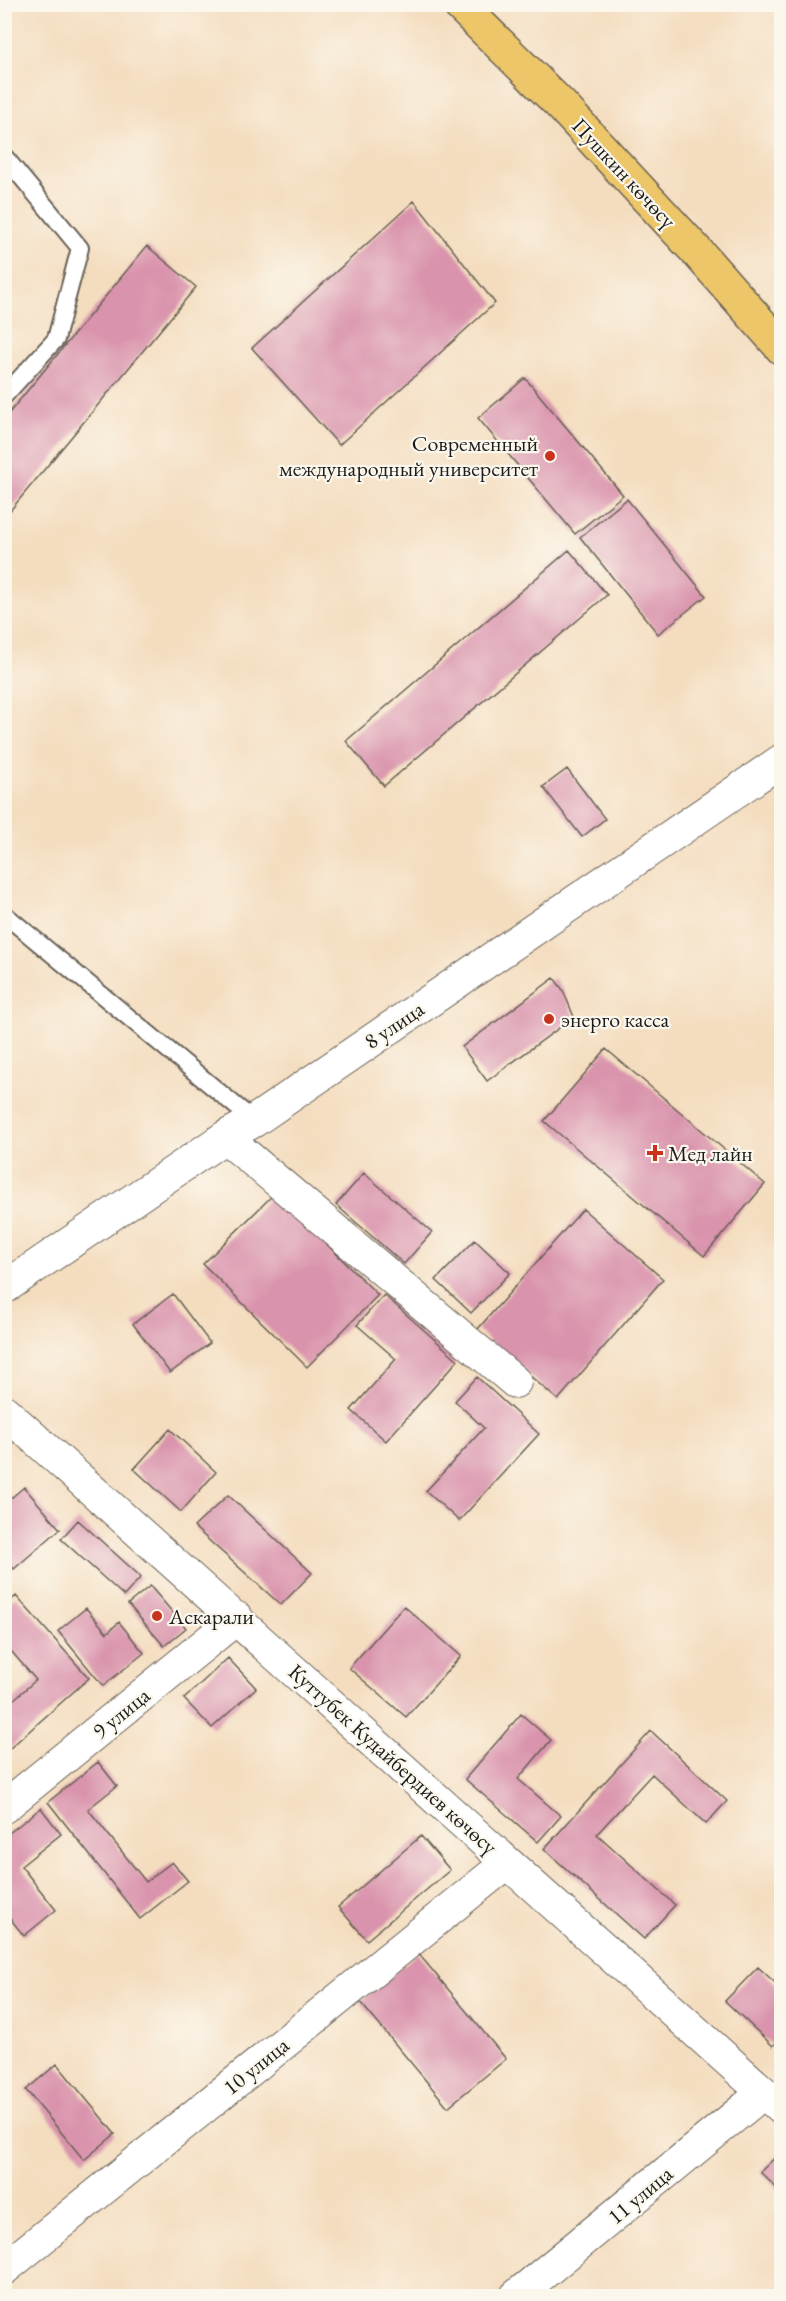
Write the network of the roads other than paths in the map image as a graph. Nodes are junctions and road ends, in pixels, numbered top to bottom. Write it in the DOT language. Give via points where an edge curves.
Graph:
graph roads {
  1 [pos="459,4"];
  2 [pos="4,156"];
  3 [pos="782,348"];
  4 [pos="4,396"];
  5 [pos="782,760"];
  6 [pos="4,914"];
  7 [pos="254,1121"];
  8 [pos="225,1137"];
  9 [pos="4,1288"];
  10 [pos="515,1382"];
  11 [pos="4,1411"];
  12 [pos="237,1618"];
  13 [pos="4,1807"];
  14 [pos="507,1863"];
  15 [pos="772,2101"];
  16 [pos="4,2269"];
  17 [pos="516,2296"];
  1 -- 3 [label="highway, Пушкин көчөсү" via="561,105"];
  2 -- 4 [label="lane" via="80,248 56,339"];
  5 -- 7 [label="street, 8 улица"];
  6 -- 7 [label="lane"];
  7 -- 8 [label="street, 8 улица"];
  8 -- 9 [label="street, 8 улица"];
  8 -- 10 [label="street"];
  11 -- 12 [label="street, Куттубек Кудайбердиев көчөсү"];
  12 -- 13 [label="street, 9 улица"];
  12 -- 14 [label="street, Куттубек Кудайбердиев көчөсү"];
  14 -- 15 [label="street, Куттубек Кудайбердиев көчөсү"];
  14 -- 16 [label="street, 10 улица"];
  15 -- 17 [label="street, 11 улица"];
}
